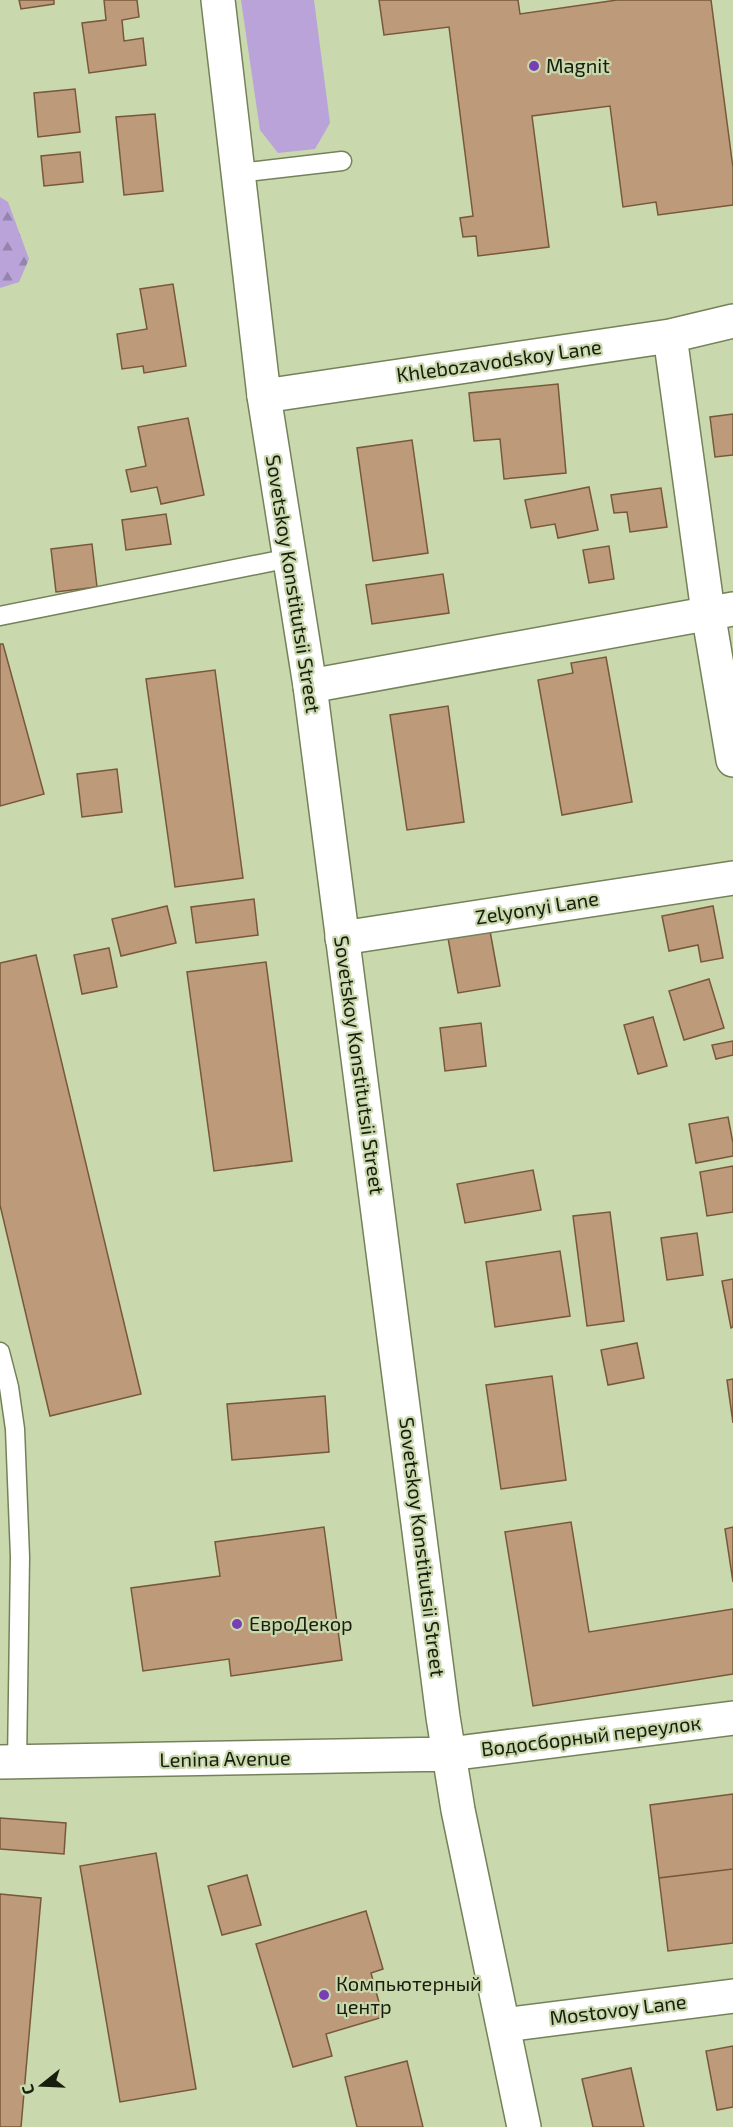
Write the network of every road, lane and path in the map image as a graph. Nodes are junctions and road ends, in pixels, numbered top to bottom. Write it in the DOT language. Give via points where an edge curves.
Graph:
graph roads {
  1 [pos="218,0"];
  2 [pos="342,160"];
  3 [pos="238,173"];
  4 [pos="733,321"];
  5 [pos="670,336"];
  6 [pos="264,396"];
  7 [pos="290,558"];
  8 [pos="721,610"];
  9 [pos="0,616"];
  10 [pos="310,686"];
  11 [pos="733,760"];
  12 [pos="733,878"];
  13 [pos="342,938"];
  14 [pos="0,1352"];
  15 [pos="733,1718"];
  16 [pos="449,1754"];
  17 [pos="9,1763"];
  18 [pos="733,1996"];
  19 [pos="504,2025"];
  20 [pos="524,2127"];
  1 -- 3 [label="main road, Sovetskoy Konstitutsii Street"];
  2 -- 3 [label="lane"];
  3 -- 6 [label="main road, Sovetskoy Konstitutsii Street"];
  4 -- 5 [label="main road, Khlebozavodskoy Lane"];
  5 -- 6 [label="main road, Khlebozavodskoy Lane"];
  5 -- 8 [label="main road"];
  6 -- 7 [label="main road, Sovetskoy Konstitutsii Street"];
  7 -- 9 [label="lane"];
  7 -- 10 [label="main road, Sovetskoy Konstitutsii Street"];
  8 -- 10 [label="main road"];
  8 -- 11 [label="main road"];
  10 -- 13 [label="main road, Sovetskoy Konstitutsii Street"];
  12 -- 13 [label="main road, Zelyonyi Lane"];
  13 -- 16 [label="main road, Sovetskoy Konstitutsii Street"];
  14 -- 17 [label="lane" via="15,1429 20,1557"];
  15 -- 16 [label="main road, Водосборный переулок"];
  16 -- 17 [label="main road, Lenina Avenue"];
  16 -- 19 [label="main road, Sovetskoy Konstitutsii Street"];
  18 -- 19 [label="main road, Mostovoy Lane"];
  19 -- 20 [label="main road, Sovetskoy Konstitutsii Street"];
}
